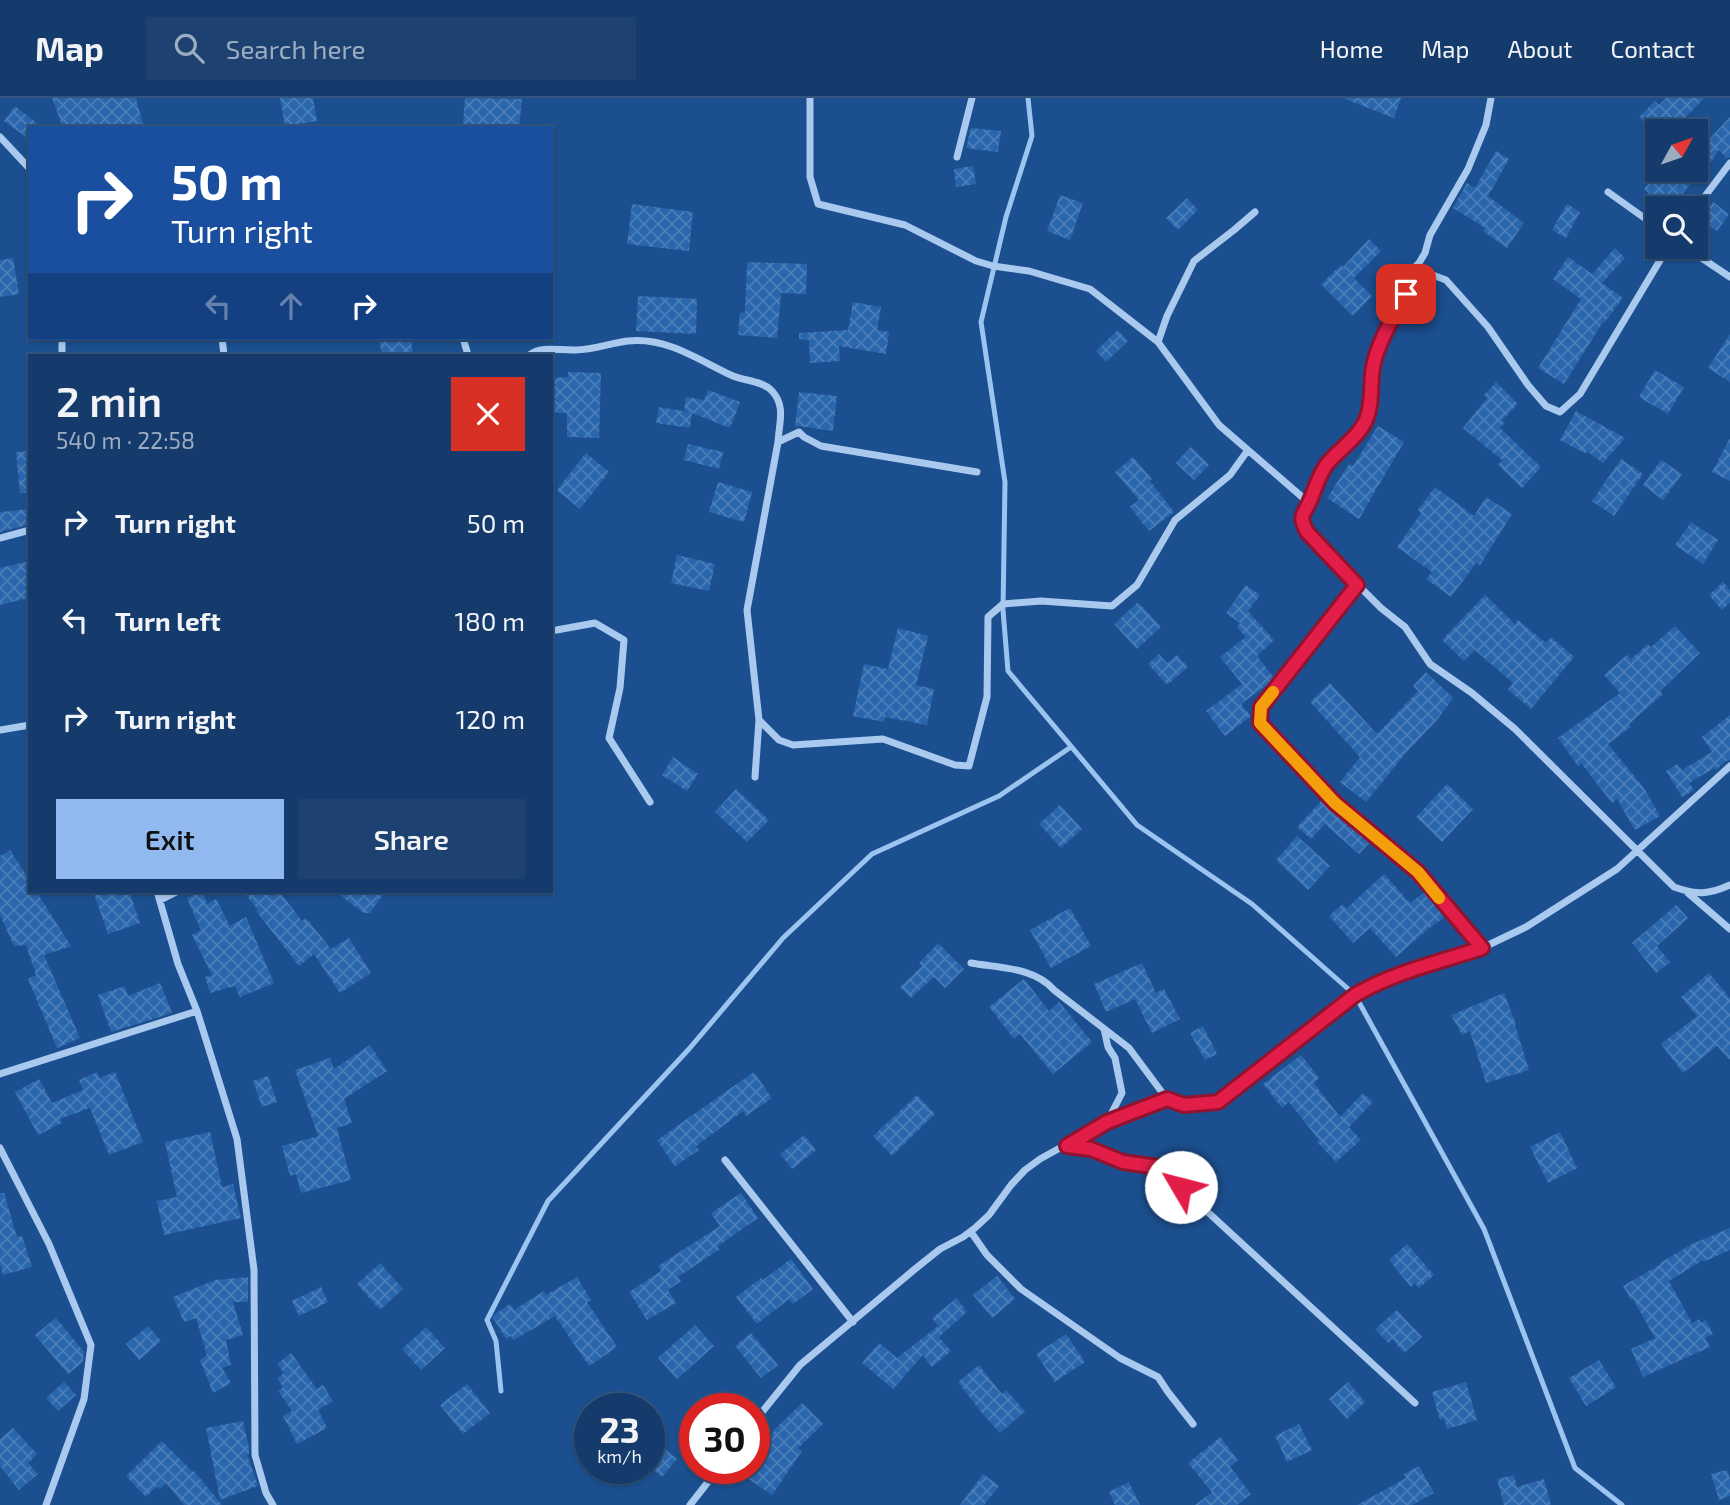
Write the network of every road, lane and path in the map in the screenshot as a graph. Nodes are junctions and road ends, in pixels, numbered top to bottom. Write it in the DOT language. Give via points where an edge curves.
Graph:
graph roads {
  1 [pos="810,98"];
  2 [pos="972,98"];
  3 [pos="1490,98"];
  4 [pos="0,137"];
  5 [pos="957,157"];
  6 [pos="1730,163"];
  7 [pos="28,167"];
  8 [pos="1608,192"];
  9 [pos="1705,196"];
  10 [pos="1255,212"];
  11 [pos="1645,218"];
  12 [pos="1661,259"];
  13 [pos="1703,259"];
  14 [pos="1414,268"];
  15 [pos="1730,277"];
  16 [pos="1158,342"];
  17 [pos="531,354"];
  18 [pos="778,442"];
  19 [pos="1248,450"];
  20 [pos="976,472"];
  21 [pos="1309,502"];
  22 [pos="28,531"];
  23 [pos="0,538"];
  24 [pos="1357,585"];
  25 [pos="553,631"];
  26 [pos="759,720"];
  27 [pos="28,725"];
  28 [pos="0,730"];
  29 [pos="1730,766"];
  30 [pos="755,777"];
  31 [pos="650,802"];
  32 [pos="1637,851"];
  33 [pos="1730,885"];
  34 [pos="1688,892"];
  35 [pos="158,893"];
  36 [pos="174,893"];
  37 [pos="160,900"];
  38 [pos="1730,929"];
  39 [pos="1482,948"];
  40 [pos="971,963"];
  41 [pos="197,1011"];
  42 [pos="1104,1028"];
  43 [pos="0,1074"];
  44 [pos="1167,1099"];
  45 [pos="1107,1122"];
  46 [pos="1067,1146"];
  47 [pos="0,1148"];
  48 [pos="725,1160"];
  49 [pos="971,1232"];
  50 [pos="853,1322"];
  51 [pos="770,1402"];
  52 [pos="1415,1403"];
  53 [pos="1193,1424"];
  54 [pos="706,1484"];
  55 [pos="46,1505"];
  56 [pos="273,1505"];
  57 [pos="690,1505"];
  1 -- 16 [label="street" via="810,177 818,204 905,225 976,261 1090,289"];
  2 -- 5 [label="street"];
  3 -- 14 [label="street" via="1486,125 1468,169"];
  4 -- 7 [label="street"];
  6 -- 9 [label="street"];
  8 -- 11 [label="street"];
  10 -- 16 [label="street" via="1194,261"];
  12 -- 14 [label="street" via="1580,394 1560,412 1546,406 1489,327 1446,281"];
  13 -- 15 [label="street"];
  14 -- 21 [label="street" via="1406,294 1382,338 1366,420 1321,473"];
  16 -- 19 [label="street" via="1219,425"];
  17 -- 18 [label="street" via="541,349 578,351 628,341 673,346 771,389 782,405"];
  18 -- 20 [label="street" via="799,432 821,446"];
  18 -- 26 [label="street" via="747,610"];
  19 -- 21 [label="street"];
  19 -- 26 [label="street" via="1230,475 1175,520 1137,584 1112,606 1041,601 1003,604 988,617 987,697 969,766 954,765 883,739 793,745 779,740"];
  21 -- 24 [label="street" via="1301,517 1307,532"];
  22 -- 23 [label="street"];
  24 -- 32 [label="street" via="1405,627 1430,664 1515,729"];
  24 -- 39 [label="street" via="1261,707 1260,723 1335,803 1418,872"];
  25 -- 31 [label="street" via="596,623 624,640 609,738"];
  26 -- 30 [label="street"];
  27 -- 28 [label="street"];
  29 -- 32 [label="street"];
  32 -- 34 [label="street" via="1674,887"];
  32 -- 39 [label="street" via="1617,869 1526,927"];
  33 -- 34 [label="street" via="1702,894"];
  34 -- 38 [label="street"];
  35 -- 37 [label="street"];
  36 -- 37 [label="street"];
  37 -- 41 [label="street"];
  39 -- 44 [label="street" via="1372,985 1218,1102 1184,1105"];
  40 -- 42 [label="street" via="1021,971 1046,981"];
  41 -- 43 [label="street"];
  41 -- 56 [label="street" via="237,1139 254,1270 255,1455"];
  42 -- 44 [label="street" via="1129,1048"];
  42 -- 45 [label="street" via="1122,1093"];
  44 -- 45 [label="street"];
  45 -- 46 [label="street"];
  46 -- 49 [label="street" via="1025,1170"];
  46 -- 52 [label="street" via="1161,1169"];
  47 -- 55 [label="street" via="49,1244 91,1345 84,1399"];
  48 -- 50 [label="street"];
  49 -- 50 [label="street" via="940,1249"];
  49 -- 53 [label="street" via="1021,1289 1120,1358 1158,1377"];
  50 -- 51 [label="street" via="800,1365"];
  54 -- 57 [label="street"];
}
